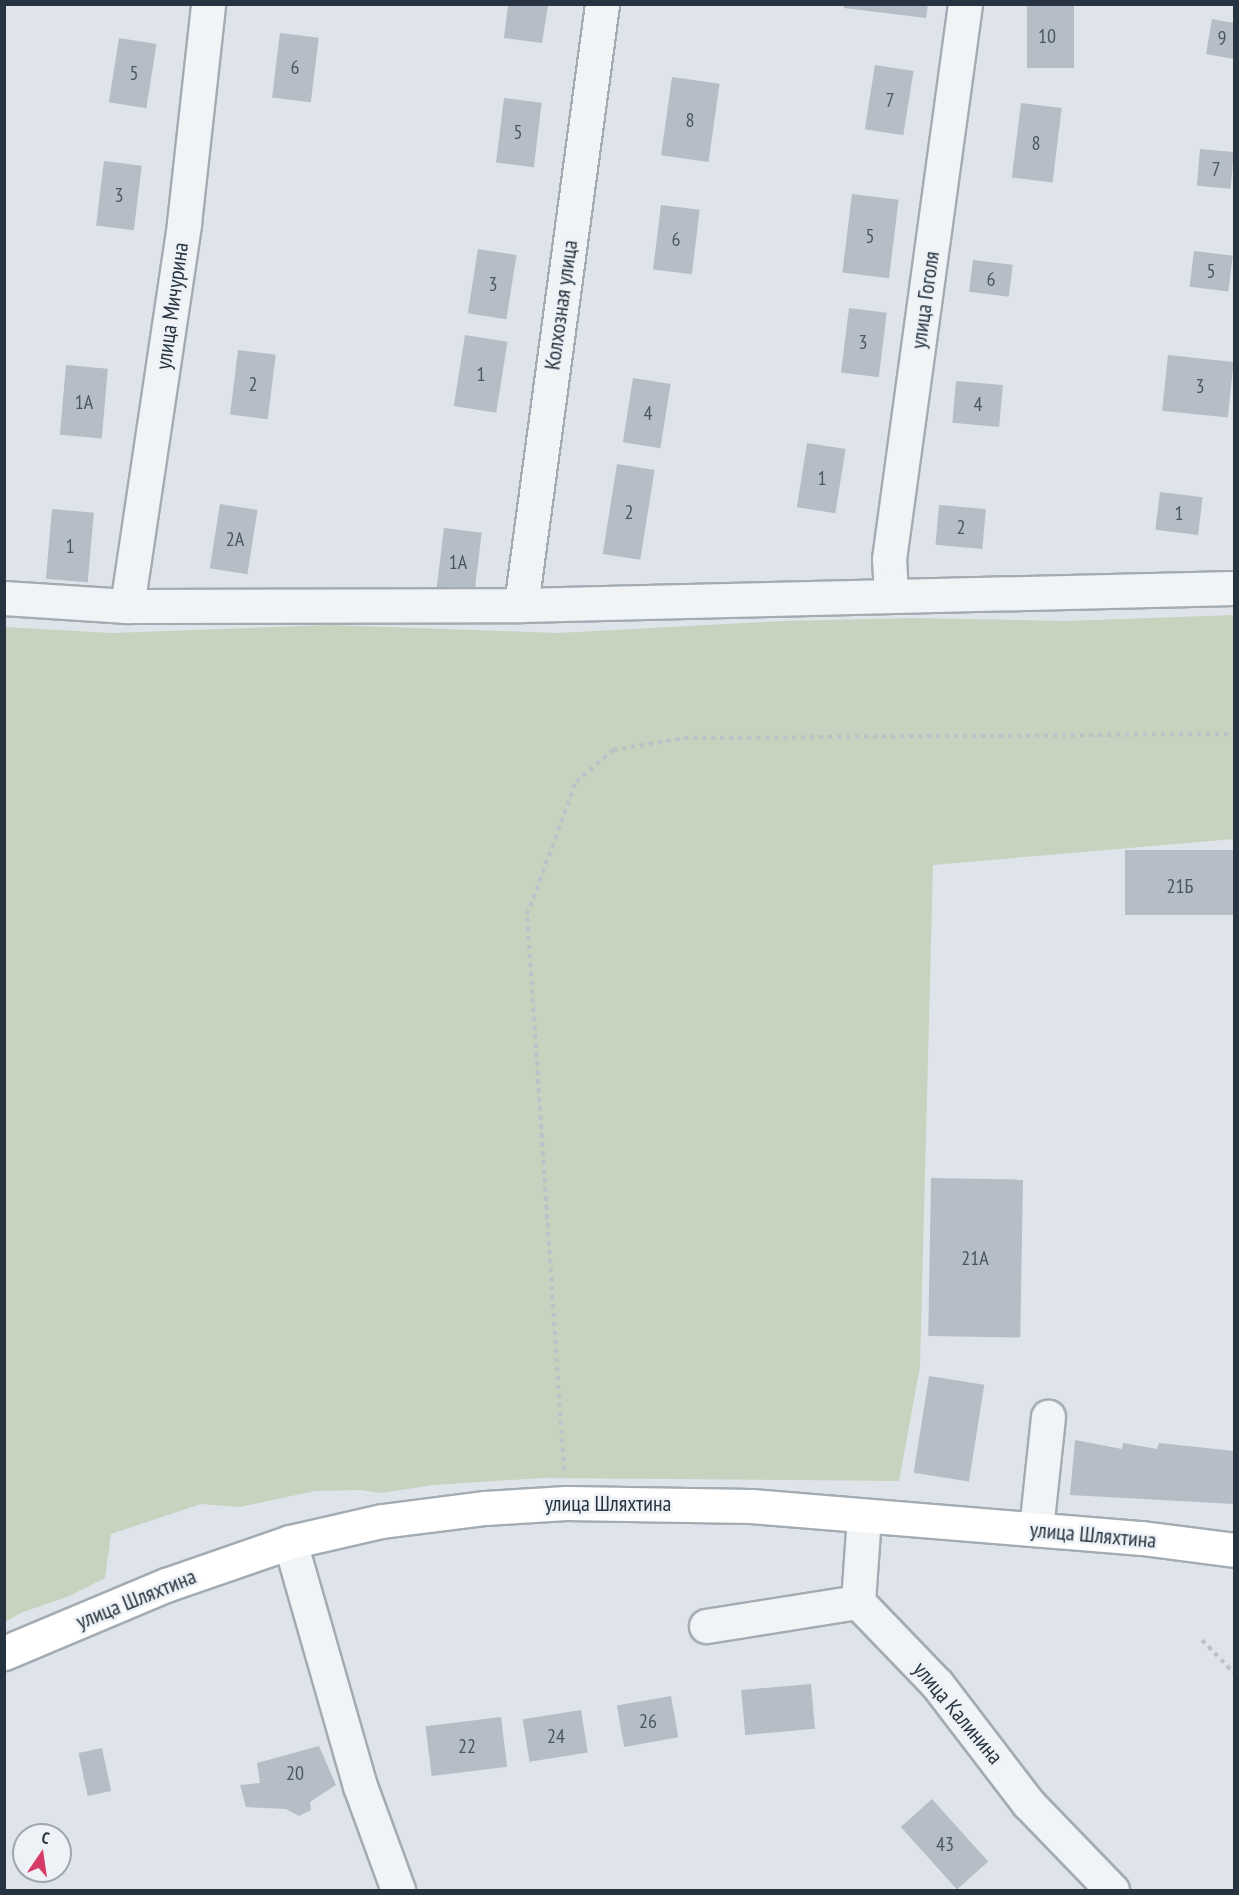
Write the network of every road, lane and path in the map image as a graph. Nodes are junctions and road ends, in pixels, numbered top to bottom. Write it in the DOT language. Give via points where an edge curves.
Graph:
graph roads {
  1 [pos="208,4"];
  2 [pos="602,4"];
  3 [pos="965,4"];
  4 [pos="1234,588"];
  5 [pos="891,596"];
  6 [pos="4,598"];
  7 [pos="521,605"];
  8 [pos="128,606"];
  9 [pos="1234,734"];
  10 [pos="1048,1417"];
  11 [pos="566,1503"];
  12 [pos="864,1516"];
  13 [pos="1036,1529"];
  14 [pos="290,1542"];
  15 [pos="1234,1550"];
  16 [pos="858,1602"];
  17 [pos="706,1626"];
  18 [pos="1202,1640"];
  19 [pos="4,1653"];
  20 [pos="1234,1673"];
  21 [pos="398,1890"];
  22 [pos="1112,1890"];
  1 -- 8 [label="street, улица Мичурина" via="184,223"];
  2 -- 7 [label="street, Колхозная улица"];
  3 -- 5 [label="street, улица Гоголя" via="889,559"];
  4 -- 5 [label="street"];
  5 -- 7 [label="street"];
  6 -- 8 [label="street"];
  7 -- 8 [label="street"];
  9 -- 11 [label="path" via="684,738 613,750 576,782 527,915"];
  10 -- 13 [label="street"];
  11 -- 12 [label="main road, улица Шляхтина" via="751,1506"];
  11 -- 14 [label="main road, улица Шляхтина" via="382,1521"];
  12 -- 13 [label="main road, улица Шляхтина"];
  12 -- 16 [label="street"];
  13 -- 15 [label="main road, улица Шляхтина"];
  14 -- 19 [label="main road, улица Шляхтина" via="166,1585"];
  14 -- 21 [label="street" via="360,1786"];
  16 -- 17 [label="street"];
  16 -- 22 [label="street, улица Калинина" via="937,1684 1028,1803"];
  18 -- 20 [label="path"];
}
